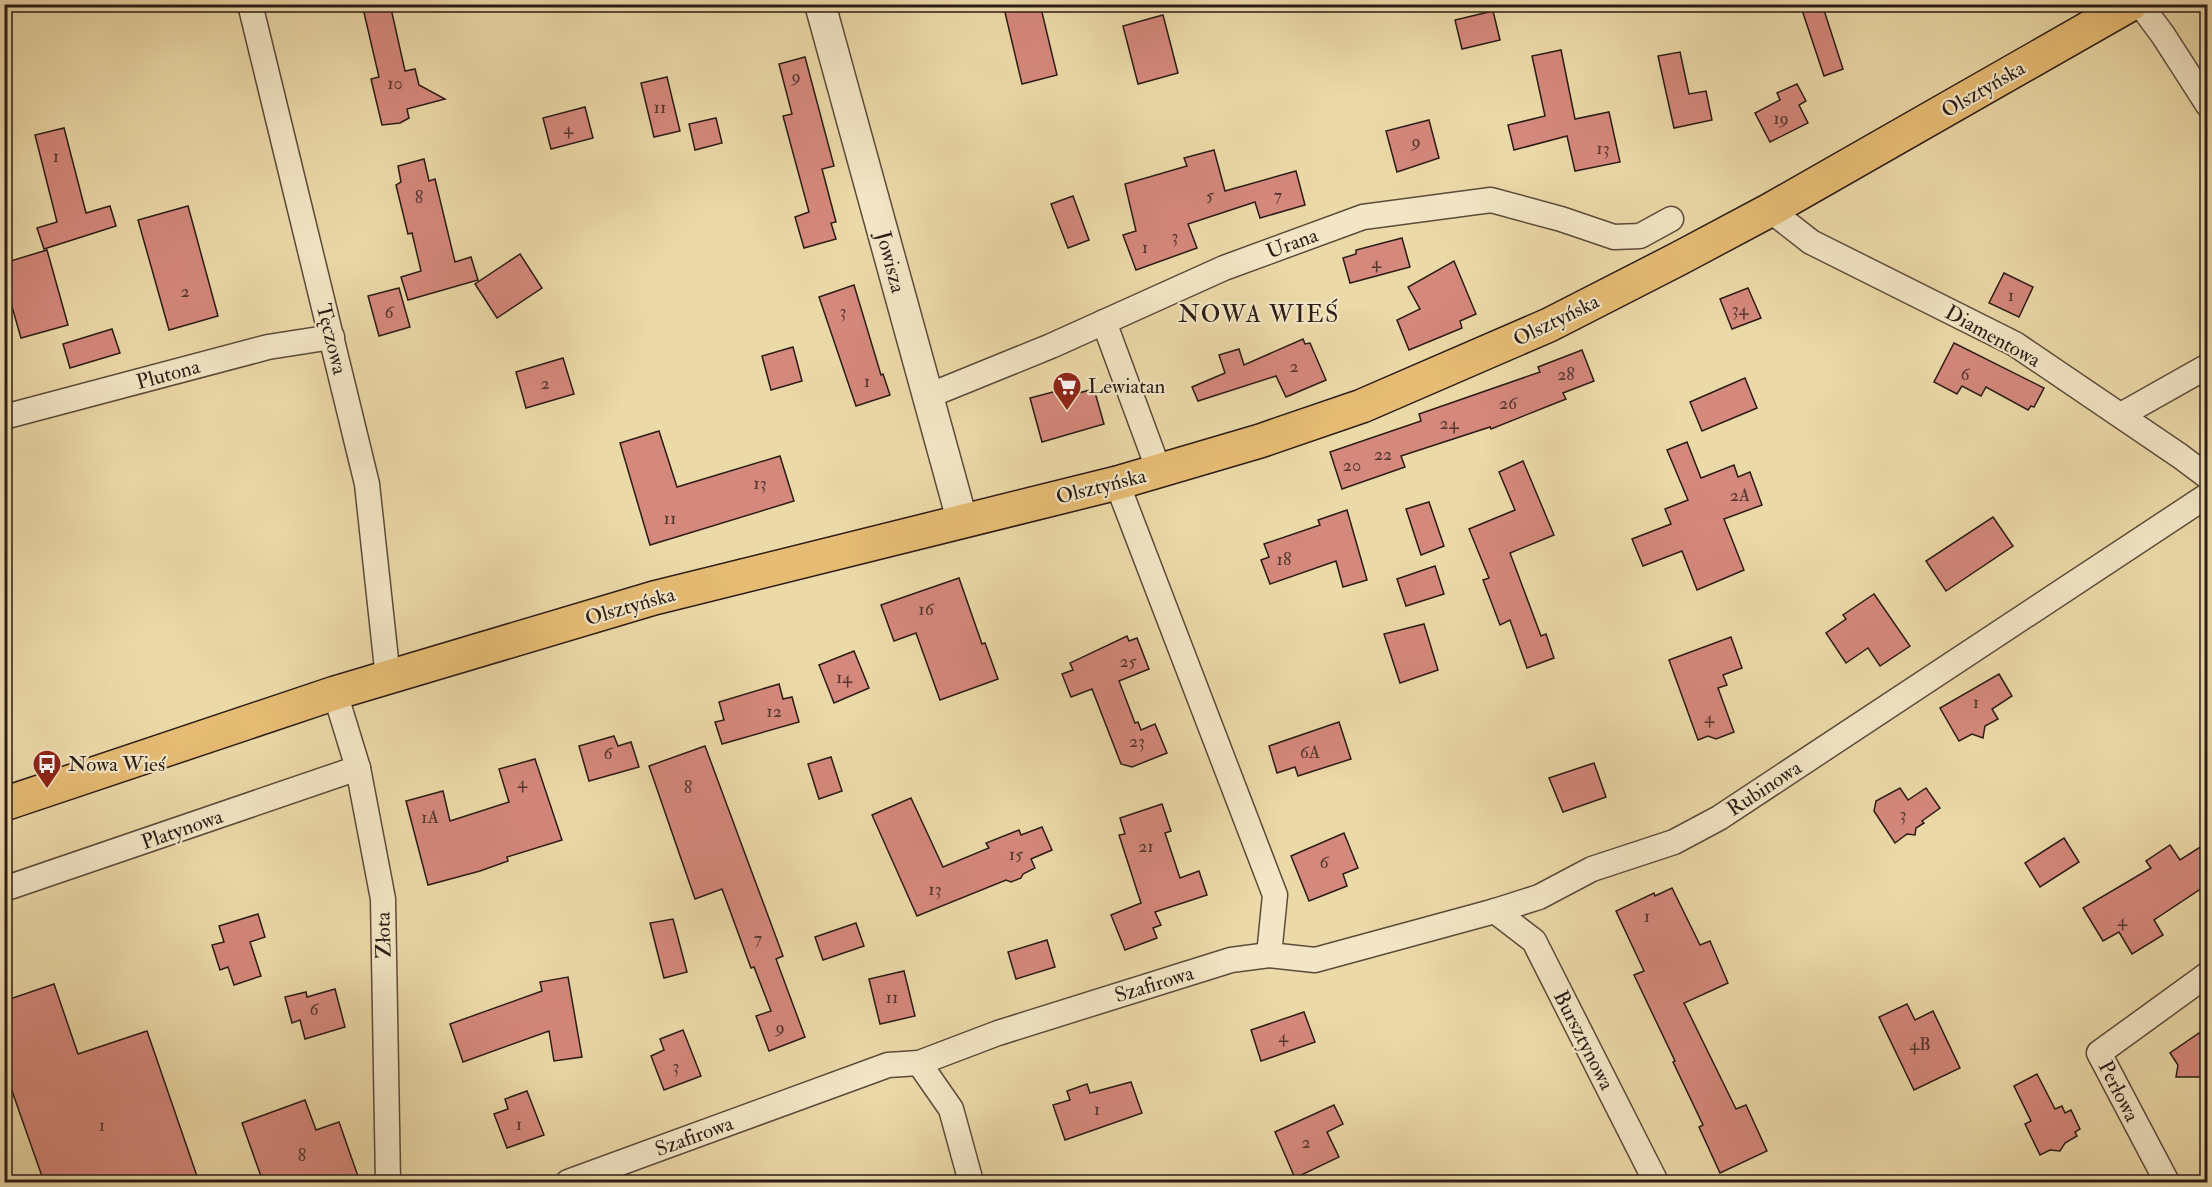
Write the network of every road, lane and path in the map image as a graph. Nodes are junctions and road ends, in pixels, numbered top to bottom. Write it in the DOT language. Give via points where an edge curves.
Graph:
graph roads {
  1 [pos="250,4"];
  2 [pos="820,4"];
  3 [pos="2131,4"];
  4 [pos="2140,4"];
  5 [pos="2208,105"];
  6 [pos="1770,210"];
  7 [pos="1671,219"];
  8 [pos="1104,322"];
  9 [pos="332,337"];
  10 [pos="2208,366"];
  11 [pos="928,396"];
  12 [pos="2121,415"];
  13 [pos="4,417"];
  14 [pos="1159,471"];
  15 [pos="2208,477"];
  16 [pos="1117,483"];
  17 [pos="2208,495"];
  18 [pos="962,520"];
  19 [pos="388,678"];
  20 [pos="335,693"];
  21 [pos="358,768"];
  22 [pos="4,804"];
  23 [pos="4,890"];
  24 [pos="1495,911"];
  25 [pos="1269,955"];
  26 [pos="2208,974"];
  27 [pos="919,1063"];
  28 [pos="388,1182"];
  29 [pos="568,1182"];
  30 [pos="971,1182"];
  31 [pos="1656,1182"];
  32 [pos="2167,1182"];
  1 -- 9 [label="street, Tęczowa"];
  2 -- 11 [label="street, Jowisza"];
  3 -- 6 [label="main road, Olsztyńska"];
  4 -- 5 [label="street"];
  6 -- 12 [label="street, Diamentowa" via="1811,242 2015,345"];
  6 -- 14 [label="main road, Olsztyńska" via="1549,325 1394,394"];
  7 -- 8 [label="street, Urana" via="1640,236 1614,237 1491,200 1363,217 1224,268"];
  8 -- 11 [label="street, Urana"];
  8 -- 14 [label="street"];
  9 -- 13 [label="street, Plutona" via="268,347"];
  9 -- 19 [label="street, Tęczowa" via="367,484"];
  10 -- 12 [label="street"];
  11 -- 18 [label="street, Jowisza"];
  12 -- 15 [label="street, Diamentowa"];
  14 -- 16 [label="main road, Olsztyńska"];
  16 -- 18 [label="main road, Olsztyńska"];
  16 -- 25 [label="street" via="1275,895"];
  17 -- 24 [label="street, Rubinowa" via="1719,818 1674,842 1592,869 1539,897"];
  18 -- 19 [label="main road, Olsztyńska" via="654,598"];
  19 -- 20 [label="main road, Olsztyńska"];
  20 -- 21 [label="street, Złota"];
  20 -- 22 [label="main road, Olsztyńska"];
  21 -- 23 [label="street, Platynowa"];
  21 -- 28 [label="street, Złota" via="383,899"];
  24 -- 25 [label="street, Rubinowa" via="1315,960"];
  24 -- 31 [label="street, Bursztynowa" via="1534,941"];
  25 -- 27 [label="street, Szafirowa" via="1231,960 998,1033"];
  26 -- 32 [label="street, Perłowa" via="2099,1053"];
  27 -- 29 [label="street, Szafirowa" via="888,1065"];
  27 -- 30 [label="street" via="951,1109"];
}
